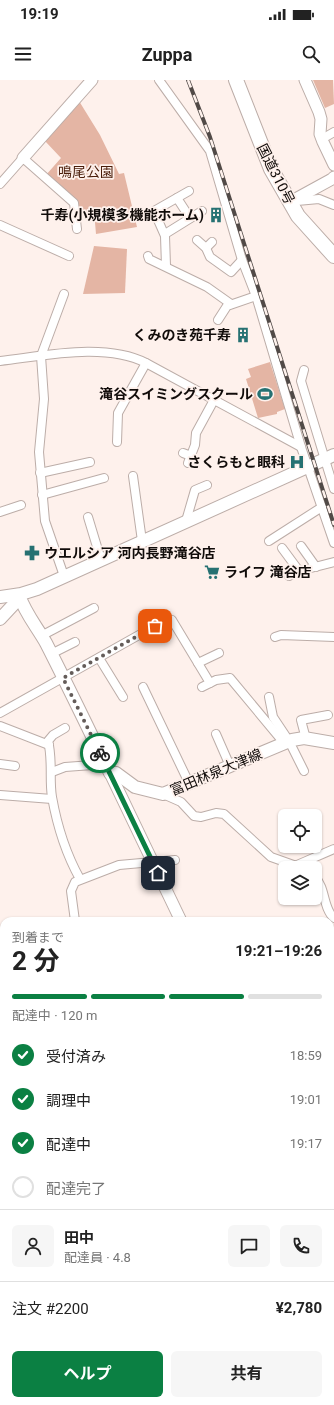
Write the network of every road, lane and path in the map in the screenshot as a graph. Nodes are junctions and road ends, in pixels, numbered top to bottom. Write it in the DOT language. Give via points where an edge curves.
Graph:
graph roads {
  1 [pos="92,80"];
  2 [pos="159,80"];
  3 [pos="236,80"];
  4 [pos="305,80"];
  5 [pos="334,132"];
  6 [pos="322,139"];
  7 [pos="23,158"];
  8 [pos="334,165"];
  9 [pos="334,177"];
  10 [pos="0,184"];
  11 [pos="189,191"];
  12 [pos="177,198"];
  13 [pos="290,202"];
  14 [pos="334,205"];
  15 [pos="202,210"];
  16 [pos="190,218"];
  17 [pos="0,225"];
  18 [pos="77,229"];
  19 [pos="165,234"];
  20 [pos="197,240"];
  21 [pos="212,242"];
  22 [pos="206,248"];
  23 [pos="69,256"];
  24 [pos="148,256"];
  25 [pos="334,256"];
  26 [pos="242,260"];
  27 [pos="166,266"];
  28 [pos="64,294"];
  29 [pos="256,296"];
  30 [pos="231,304"];
  31 [pos="218,320"];
  32 [pos="41,356"];
  33 [pos="0,361"];
  34 [pos="146,363"];
  35 [pos="304,370"];
  36 [pos="214,400"];
  37 [pos="119,437"];
  38 [pos="301,447"];
  39 [pos="187,457"];
  40 [pos="329,457"];
  41 [pos="90,462"];
  42 [pos="309,466"];
  43 [pos="40,474"];
  44 [pos="133,476"];
  45 [pos="104,478"];
  46 [pos="207,485"];
  47 [pos="334,490"];
  48 [pos="42,495"];
  49 [pos="21,505"];
  50 [pos="322,507"];
  51 [pos="0,512"];
  52 [pos="88,517"];
  53 [pos="186,522"];
  54 [pos="142,541"];
  55 [pos="269,541"];
  56 [pos="334,543"];
  57 [pos="300,546"];
  58 [pos="282,548"];
  59 [pos="101,560"];
  60 [pos="334,562"];
  61 [pos="316,567"];
  62 [pos="299,571"];
  63 [pos="64,576"];
  64 [pos="289,576"];
  65 [pos="19,595"];
  66 [pos="0,597"];
  67 [pos="94,608"];
  68 [pos="0,619"];
  69 [pos="172,620"];
  70 [pos="155,626"];
  71 [pos="41,636"];
  72 [pos="275,637"];
  73 [pos="334,637"];
  74 [pos="75,642"];
  75 [pos="219,653"];
  76 [pos="51,654"];
  77 [pos="99,658"];
  78 [pos="198,662"];
  79 [pos="63,678"];
  80 [pos="210,683"];
  81 [pos="143,687"];
  82 [pos="202,687"];
  83 [pos="123,696"];
  84 [pos="269,697"];
  85 [pos="0,713"];
  86 [pos="328,715"];
  87 [pos="0,726"];
  88 [pos="65,728"];
  89 [pos="216,734"];
  90 [pos="306,738"];
  91 [pos="287,742"];
  92 [pos="334,743"];
  93 [pos="49,745"];
  94 [pos="230,766"];
  95 [pos="108,769"];
  96 [pos="52,772"];
  97 [pos="304,772"];
  98 [pos="189,783"];
  99 [pos="163,794"];
  100 [pos="0,795"];
  101 [pos="52,798"];
  102 [pos="334,849"];
  103 [pos="175,860"];
  104 [pos="280,861"];
  105 [pos="310,861"];
  106 [pos="153,863"];
  107 [pos="80,879"];
  108 [pos="322,888"];
  109 [pos="75,917"];
  110 [pos="179,917"];
  111 [pos="330,917"];
  1 -- 7 [label="street"];
  2 -- 26 [label="street" via="210,151"];
  3 -- 13 [label="highway, 国道310号" via="271,169"];
  4 -- 6 [label="street" via="319,112"];
  5 -- 6 [label="street"];
  6 -- 8 [label="street"];
  7 -- 10 [label="street"];
  7 -- 18 [label="street" via="74,203"];
  9 -- 13 [label="street"];
  11 -- 12 [label="street"];
  12 -- 16 [label="street"];
  12 -- 19 [label="street" via="154,211"];
  13 -- 14 [label="street" via="319,199"];
  13 -- 25 [label="highway, 国道310号" via="298,216"];
  15 -- 16 [label="street"];
  16 -- 19 [label="street"];
  17 -- 23 [label="street"];
  19 -- 27 [label="street"];
  20 -- 22 [label="street"];
  21 -- 22 [label="street"];
  22 -- 26 [label="street" via="210,257 231,272"];
  24 -- 27 [label="street" via="150,260"];
  26 -- 29 [label="street"];
  27 -- 30 [label="street" via="207,287"];
  28 -- 32 [label="street"];
  29 -- 30 [label="street"];
  29 -- 38 [label="street"];
  30 -- 31 [label="street"];
  32 -- 33 [label="street"];
  32 -- 34 [label="street" via="78,352 112,353 127,355"];
  32 -- 43 [label="street" via="44,399 39,444"];
  34 -- 36 [label="street"];
  34 -- 37 [label="street" via="130,399 118,413"];
  35 -- 40 [label="street" via="301,381"];
  36 -- 38 [label="street"];
  36 -- 39 [label="street" via="193,432"];
  38 -- 42 [label="street"];
  40 -- 42 [label="main road"];
  40 -- 47 [label="street"];
  41 -- 43 [label="street"];
  42 -- 50 [label="street"];
  42 -- 53 [label="main road"];
  43 -- 48 [label="street"];
  44 -- 54 [label="street"];
  45 -- 48 [label="street"];
  46 -- 53 [label="street" via="195,490"];
  48 -- 63 [label="street" via="45,521"];
  49 -- 51 [label="street"];
  50 -- 55 [label="street"];
  50 -- 56 [label="street"];
  52 -- 59 [label="street"];
  53 -- 54 [label="main road"];
  54 -- 59 [label="main road"];
  57 -- 61 [label="street"];
  58 -- 62 [label="street"];
  59 -- 63 [label="main road"];
  60 -- 61 [label="street"];
  61 -- 62 [label="street"];
  62 -- 64 [label="street"];
  63 -- 65 [label="main road"];
  65 -- 66 [label="main road"];
  65 -- 68 [label="main road"];
  65 -- 71 [label="main road" via="22,605"];
  67 -- 71 [label="street"];
  69 -- 78 [label="street"];
  70 -- 77 [label="street"];
  71 -- 76 [label="main road"];
  72 -- 73 [label="street" via="296,632"];
  74 -- 76 [label="street"];
  75 -- 78 [label="street"];
  76 -- 79 [label="main road"];
  77 -- 79 [label="street"];
  77 -- 83 [label="street"];
  78 -- 80 [label="street"];
  79 -- 85 [label="street"];
  79 -- 95 [label="main road"];
  80 -- 82 [label="street"];
  80 -- 91 [label="street" via="230,678"];
  81 -- 98 [label="street"];
  84 -- 91 [label="street" via="273,717"];
  86 -- 90 [label="street" via="315,714 298,721"];
  87 -- 93 [label="street"];
  88 -- 93 [label="street" via="49,739"];
  89 -- 94 [label="street"];
  90 -- 91 [label="main road, 富田林泉大津線"];
  90 -- 92 [label="main road, 富田林泉大津線"];
  91 -- 94 [label="main road, 富田林泉大津線"];
  91 -- 97 [label="street"];
  93 -- 96 [label="street"];
  94 -- 98 [label="main road, 富田林泉大津線"];
  95 -- 96 [label="street" via="65,767"];
  95 -- 99 [label="main road, 富田林泉大津線" via="135,787"];
  95 -- 106 [label="street"];
  96 -- 101 [label="street"];
  98 -- 99 [label="main road, 富田林泉大津線"];
  99 -- 104 [label="street" via="181,802 194,816 224,814 271,857"];
  100 -- 101 [label="street"];
  101 -- 107 [label="street" via="62,839"];
  102 -- 105 [label="street"];
  103 -- 106 [label="street"];
  106 -- 107 [label="street" via="119,865"];
  106 -- 110 [label="street"];
  107 -- 109 [label="street" via="71,887"];
  108 -- 111 [label="street"];
}
